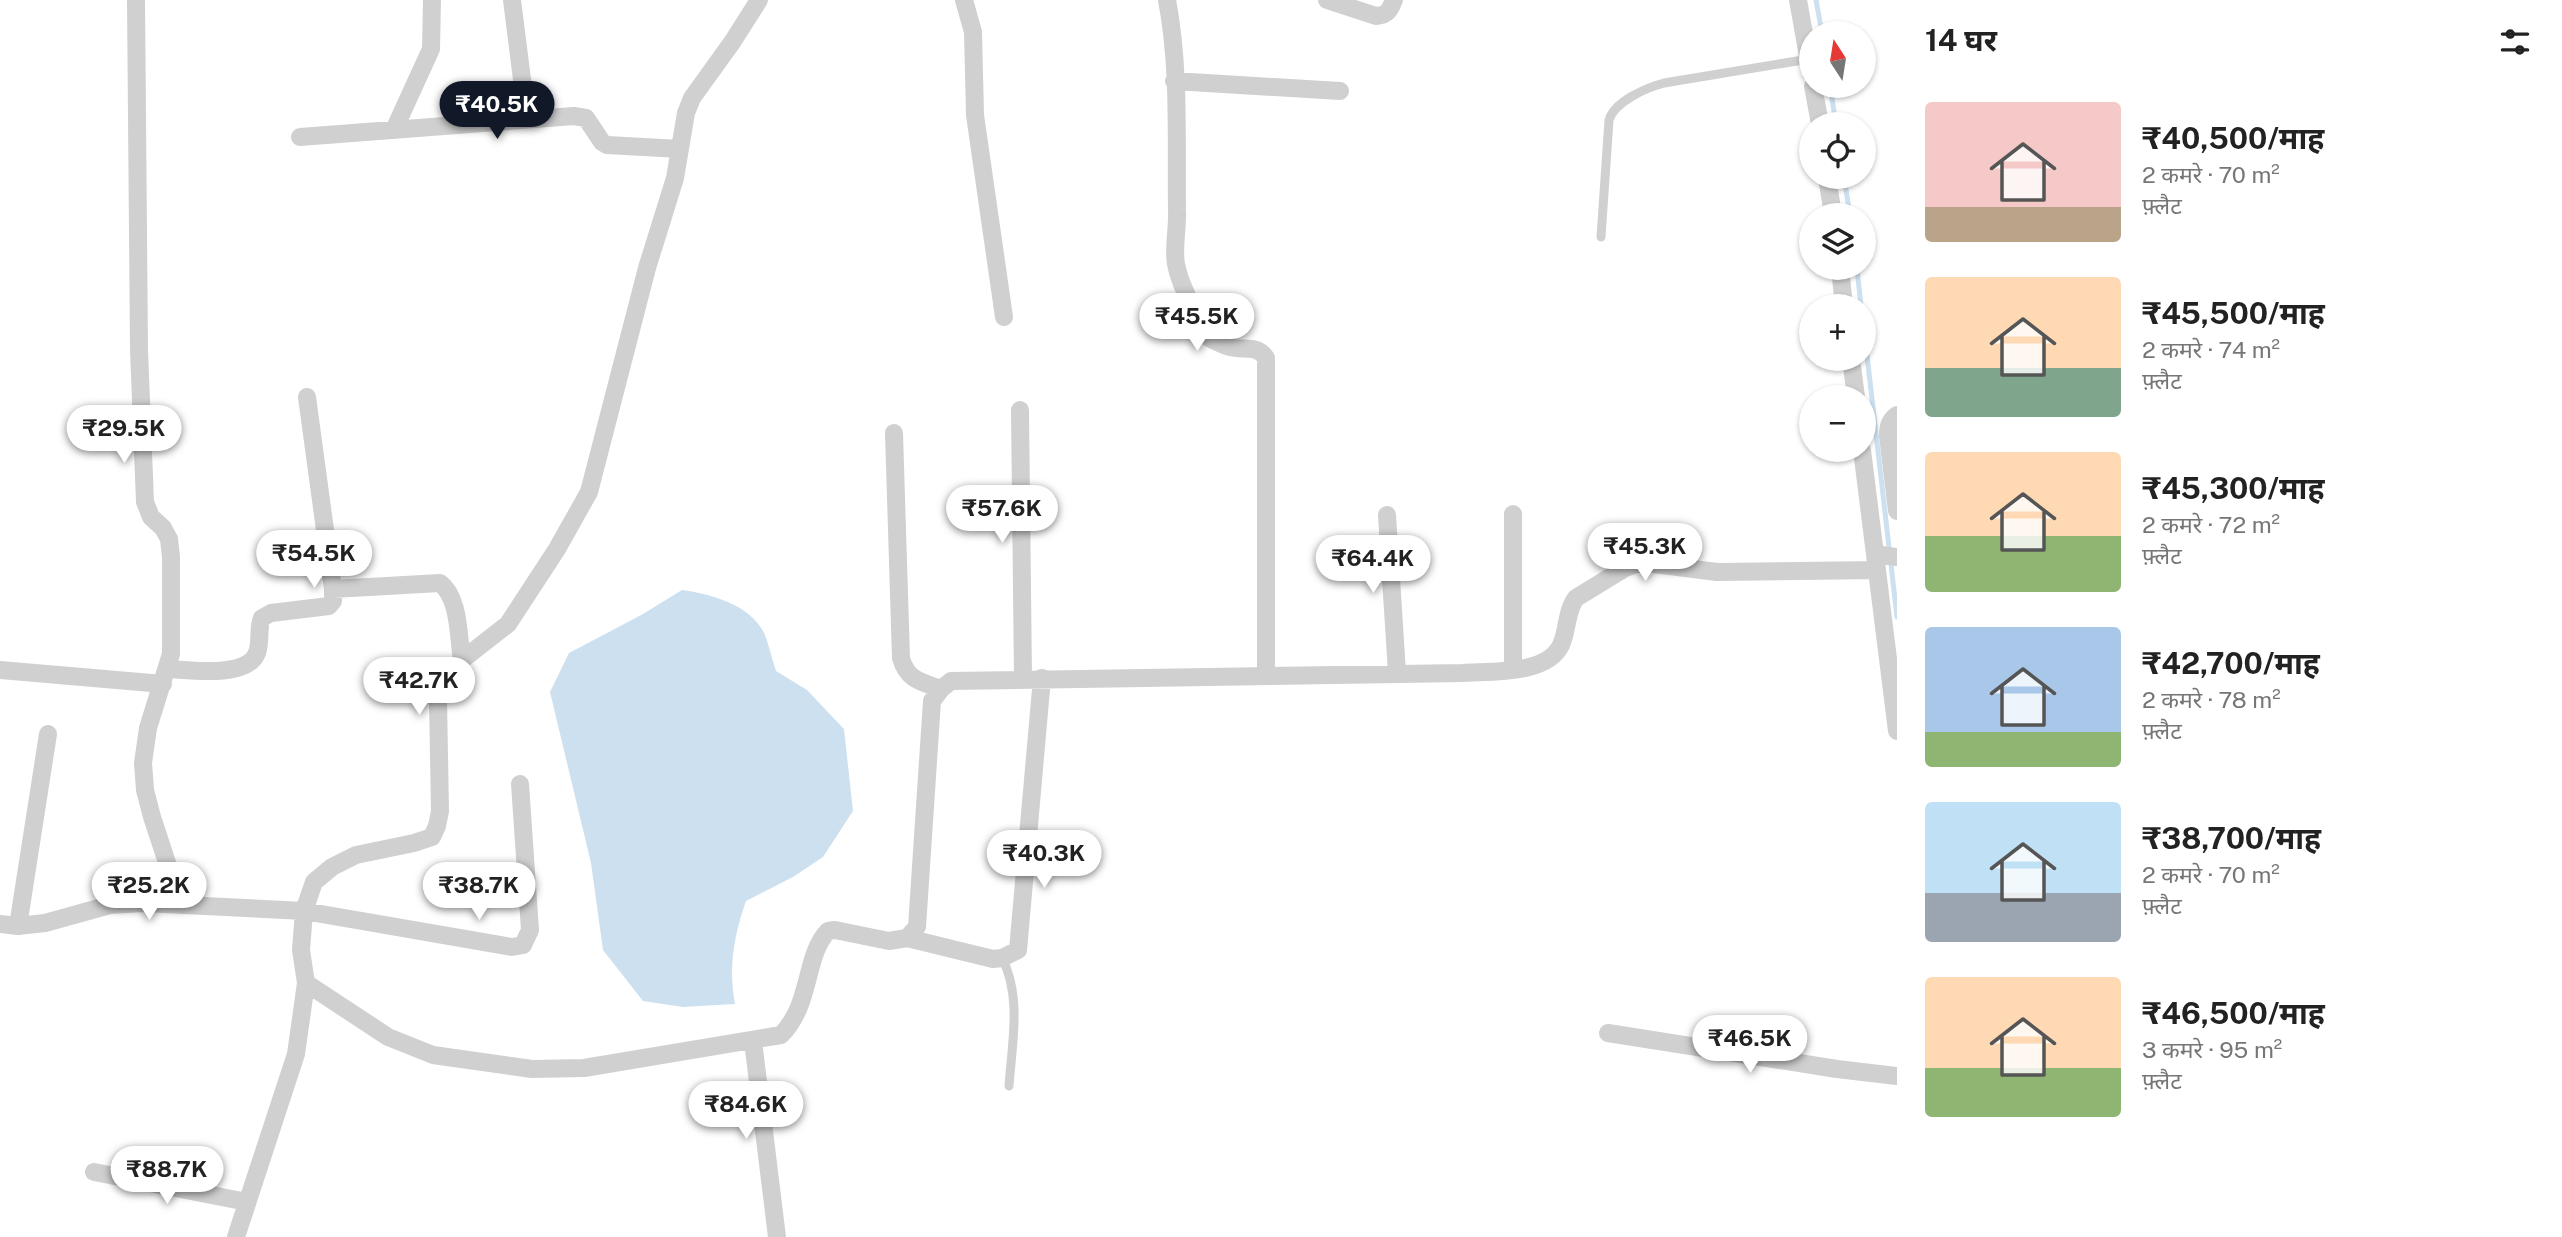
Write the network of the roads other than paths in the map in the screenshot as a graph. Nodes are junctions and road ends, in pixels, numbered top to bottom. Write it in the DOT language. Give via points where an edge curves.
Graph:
graph roads {
  1 [pos="136,0"];
  2 [pos="432,0"];
  3 [pos="512,0"];
  4 [pos="759,0"];
  5 [pos="964,0"];
  6 [pos="1167,0"];
  7 [pos="1327,0"];
  8 [pos="1394,0"];
  9 [pos="1798,0"];
  10 [pos="1802,21"];
  11 [pos="1799,67"];
  12 [pos="1174,81"];
  13 [pos="1340,91"];
  14 [pos="527,119"];
  15 [pos="394,130"];
  16 [pos="300,137"];
  17 [pos="678,163"];
  18 [pos="1601,237"];
  19 [pos="1004,317"];
  20 [pos="306,397"];
  21 [pos="1020,410"];
  22 [pos="1897,415"];
  23 [pos="894,433"];
  24 [pos="1864,462"];
  25 [pos="1897,511"];
  26 [pos="1513,514"];
  27 [pos="1387,515"];
  28 [pos="1884,559"];
  29 [pos="333,589"];
  30 [pos="462,660"];
  31 [pos="1513,669"];
  32 [pos="0,670"];
  33 [pos="1397,673"];
  34 [pos="1266,675"];
  35 [pos="165,676"];
  36 [pos="1042,678"];
  37 [pos="1023,679"];
  38 [pos="941,689"];
  39 [pos="1897,731"];
  40 [pos="48,734"];
  41 [pos="520,784"];
  42 [pos="181,905"];
  43 [pos="304,911"];
  44 [pos="9,925"];
  45 [pos="907,938"];
  46 [pos="1002,958"];
  47 [pos="306,983"];
  48 [pos="1608,1033"];
  49 [pos="753,1041"];
  50 [pos="1897,1076"];
  51 [pos="1009,1086"];
  52 [pos="94,1171"];
  53 [pos="247,1202"];
  54 [pos="236,1237"];
  55 [pos="777,1237"];
  1 -- 35 [label="street" via="145,502 169,539 171,654"];
  2 -- 15 [label="street" via="431,49"];
  3 -- 14 [label="street"];
  4 -- 17 [label="street" via="692,98"];
  5 -- 19 [label="street" via="973,32 975,115"];
  6 -- 12 [label="street"];
  7 -- 8 [label="street" via="1377,16 1390,10"];
  9 -- 10 [label="street"];
  11 -- 18 [label="lane" via="1664,83 1646,88 1616,108 1609,120"];
  12 -- 13 [label="street"];
  12 -- 34 [label="street" via="1175,260 1180,280 1209,338 1232,348 1261,351 1266,358"];
  14 -- 15 [label="street"];
  14 -- 17 [label="street" via="586,118 607,145"];
  15 -- 16 [label="street"];
  17 -- 30 [label="street" via="589,492 508,624"];
  20 -- 29 [label="street"];
  21 -- 37 [label="street"];
  22 -- 25 [label="street" via="1888,426"];
  23 -- 38 [label="street" via="901,658 904,670 916,680"];
  24 -- 28 [label="street"];
  26 -- 31 [label="street"];
  27 -- 33 [label="street"];
  28 -- 31 [label="street" via="1717,572 1636,564 1576,598 1553,657 1539,665"];
  28 -- 39 [label="street"];
  29 -- 30 [label="street" via="440,583 453,602"];
  29 -- 35 [label="street" via="329,606 262,618 258,653 245,666"];
  30 -- 43 [label="street" via="442,681 438,700 440,811 432,837 356,855 332,867 314,882"];
  31 -- 33 [label="street"];
  32 -- 35 [label="street"];
  33 -- 34 [label="street"];
  34 -- 36 [label="street"];
  35 -- 42 [label="street" via="142,763 152,817"];
  36 -- 37 [label="street"];
  36 -- 46 [label="street" via="1020,943 1018,950"];
  37 -- 38 [label="street" via="951,681"];
  38 -- 45 [label="street" via="932,701 917,927"];
  40 -- 44 [label="street"];
  41 -- 43 [label="street" via="530,930 523,944 512,947"];
  42 -- 43 [label="street"];
  42 -- 44 [label="street" via="110,905 45,923"];
  43 -- 47 [label="street" via="301,950"];
  45 -- 46 [label="street"];
  45 -- 49 [label="street" via="889,941 828,931 790,1025 781,1035"];
  46 -- 51 [label="lane" via="1015,995"];
  47 -- 49 [label="street" via="388,1037 433,1055 478,1062 532,1069 584,1068"];
  47 -- 53 [label="street" via="296,1054"];
  48 -- 50 [label="street"];
  49 -- 55 [label="street"];
  52 -- 53 [label="street"];
  53 -- 54 [label="street"];
}
